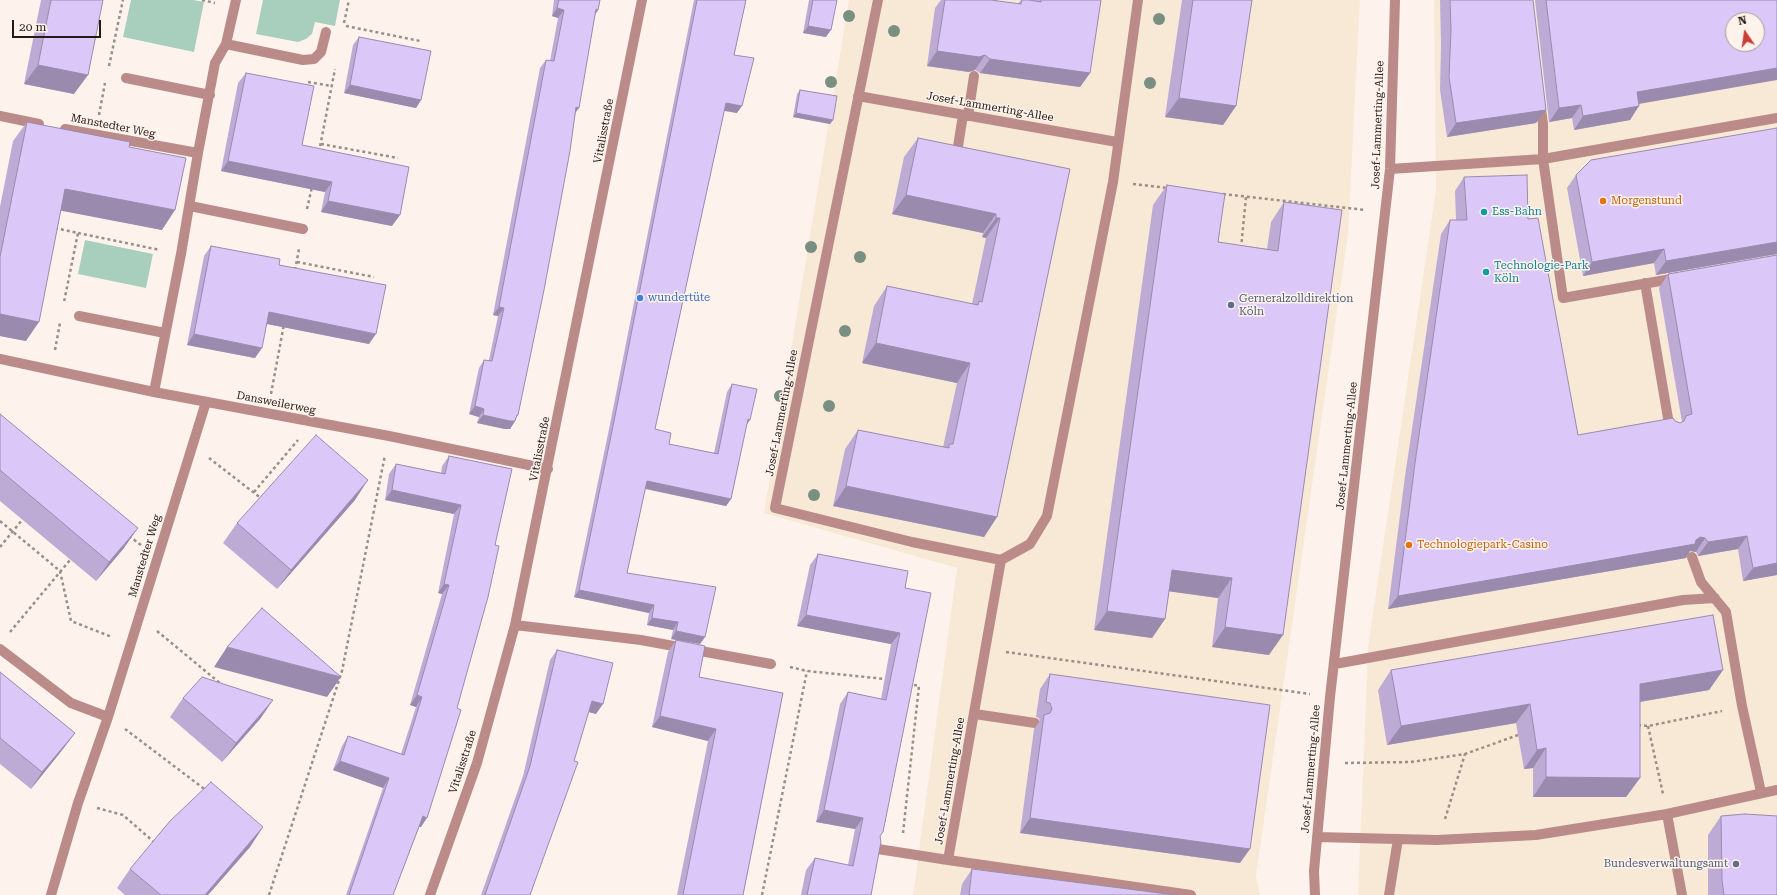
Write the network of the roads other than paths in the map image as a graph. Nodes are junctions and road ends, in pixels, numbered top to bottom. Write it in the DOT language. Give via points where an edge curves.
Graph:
graph roads {
  1 [pos="236,0"];
  2 [pos="642,0"];
  3 [pos="878,0"];
  4 [pos="1138,0"];
  5 [pos="1395,0"];
  6 [pos="326,32"];
  7 [pos="226,44"];
  8 [pos="974,76"];
  9 [pos="126,78"];
  10 [pos="1539,93"];
  11 [pos="210,95"];
  12 [pos="858,96"];
  13 [pos="966,115"];
  14 [pos="0,116"];
  15 [pos="1777,118"];
  16 [pos="1117,142"];
  17 [pos="198,154"];
  18 [pos="1543,159"];
  19 [pos="956,162"];
  20 [pos="1390,169"];
  21 [pos="190,206"];
  22 [pos="303,229"];
  23 [pos="1684,277"];
  24 [pos="1645,283"];
  25 [pos="79,316"];
  26 [pos="165,333"];
  27 [pos="0,359"];
  28 [pos="154,392"];
  29 [pos="206,402"];
  30 [pos="1670,430"];
  31 [pos="548,469"];
  32 [pos="1692,556"];
  33 [pos="1001,560"];
  34 [pos="1715,598"];
  35 [pos="515,625"];
  36 [pos="0,649"];
  37 [pos="771,664"];
  38 [pos="1335,664"];
  39 [pos="975,714"];
  40 [pos="108,717"];
  41 [pos="1035,723"];
  42 [pos="1777,790"];
  43 [pos="1761,792"];
  44 [pos="1667,814"];
  45 [pos="1317,837"];
  46 [pos="1398,839"];
  47 [pos="878,849"];
  48 [pos="948,860"];
  49 [pos="52,895"];
  50 [pos="430,895"];
  51 [pos="1191,895"];
  52 [pos="1315,895"];
  53 [pos="1389,895"];
  54 [pos="1682,895"];
  1 -- 7 [label="street"];
  2 -- 31 [label="street, Vitalisstraße"];
  3 -- 12 [label="street, Josef-Lammerting-Allee"];
  4 -- 16 [label="street"];
  5 -- 20 [label="street, Josef-Lammerting-Allee"];
  6 -- 7 [label="street" via="321,52 314,59 303,60"];
  7 -- 11 [label="street" via="215,64"];
  8 -- 13 [label="street"];
  9 -- 11 [label="street"];
  10 -- 18 [label="street" via="1543,124"];
  11 -- 17 [label="street"];
  12 -- 13 [label="street, Josef-Lammerting-Allee"];
  12 -- 33 [label="street, Josef-Lammerting-Allee" via="775,508 912,542"];
  13 -- 16 [label="street, Josef-Lammerting-Allee"];
  13 -- 19 [label="street"];
  14 -- 17 [label="street, Manstedter Weg"];
  15 -- 18 [label="street"];
  16 -- 33 [label="street" via="1113,182 1047,516 1030,544"];
  17 -- 21 [label="street"];
  18 -- 20 [label="street"];
  18 -- 24 [label="street" via="1563,298"];
  20 -- 38 [label="street, Josef-Lammerting-Allee"];
  21 -- 22 [label="street"];
  21 -- 26 [label="street"];
  23 -- 24 [label="street"];
  24 -- 30 [label="street"];
  25 -- 26 [label="street"];
  26 -- 28 [label="street"];
  27 -- 28 [label="street, Dansweilerweg"];
  28 -- 29 [label="street, Dansweilerweg"];
  29 -- 31 [label="street, Dansweilerweg"];
  29 -- 40 [label="street, Manstedter Weg"];
  31 -- 35 [label="street, Vitalisstraße"];
  32 -- 34 [label="street" via="1701,582"];
  33 -- 39 [label="street, Josef-Lammerting-Allee"];
  34 -- 38 [label="street" via="1683,600"];
  34 -- 43 [label="street" via="1726,612 1742,706"];
  35 -- 37 [label="street" via="641,640"];
  35 -- 50 [label="street, Vitalisstraße" via="477,763"];
  36 -- 40 [label="street" via="71,703"];
  38 -- 45 [label="street, Josef-Lammerting-Allee"];
  39 -- 41 [label="street"];
  39 -- 48 [label="street, Josef-Lammerting-Allee"];
  40 -- 49 [label="street, Manstedter Weg" via="78,803"];
  42 -- 43 [label="street"];
  43 -- 44 [label="street"];
  44 -- 46 [label="street" via="1536,835 1437,840"];
  44 -- 54 [label="street"];
  45 -- 46 [label="street"];
  45 -- 52 [label="street, Josef-Lammerting-Allee"];
  46 -- 53 [label="street"];
  47 -- 48 [label="street"];
  48 -- 51 [label="street, Josef-Lammerting-Allee"];
}
